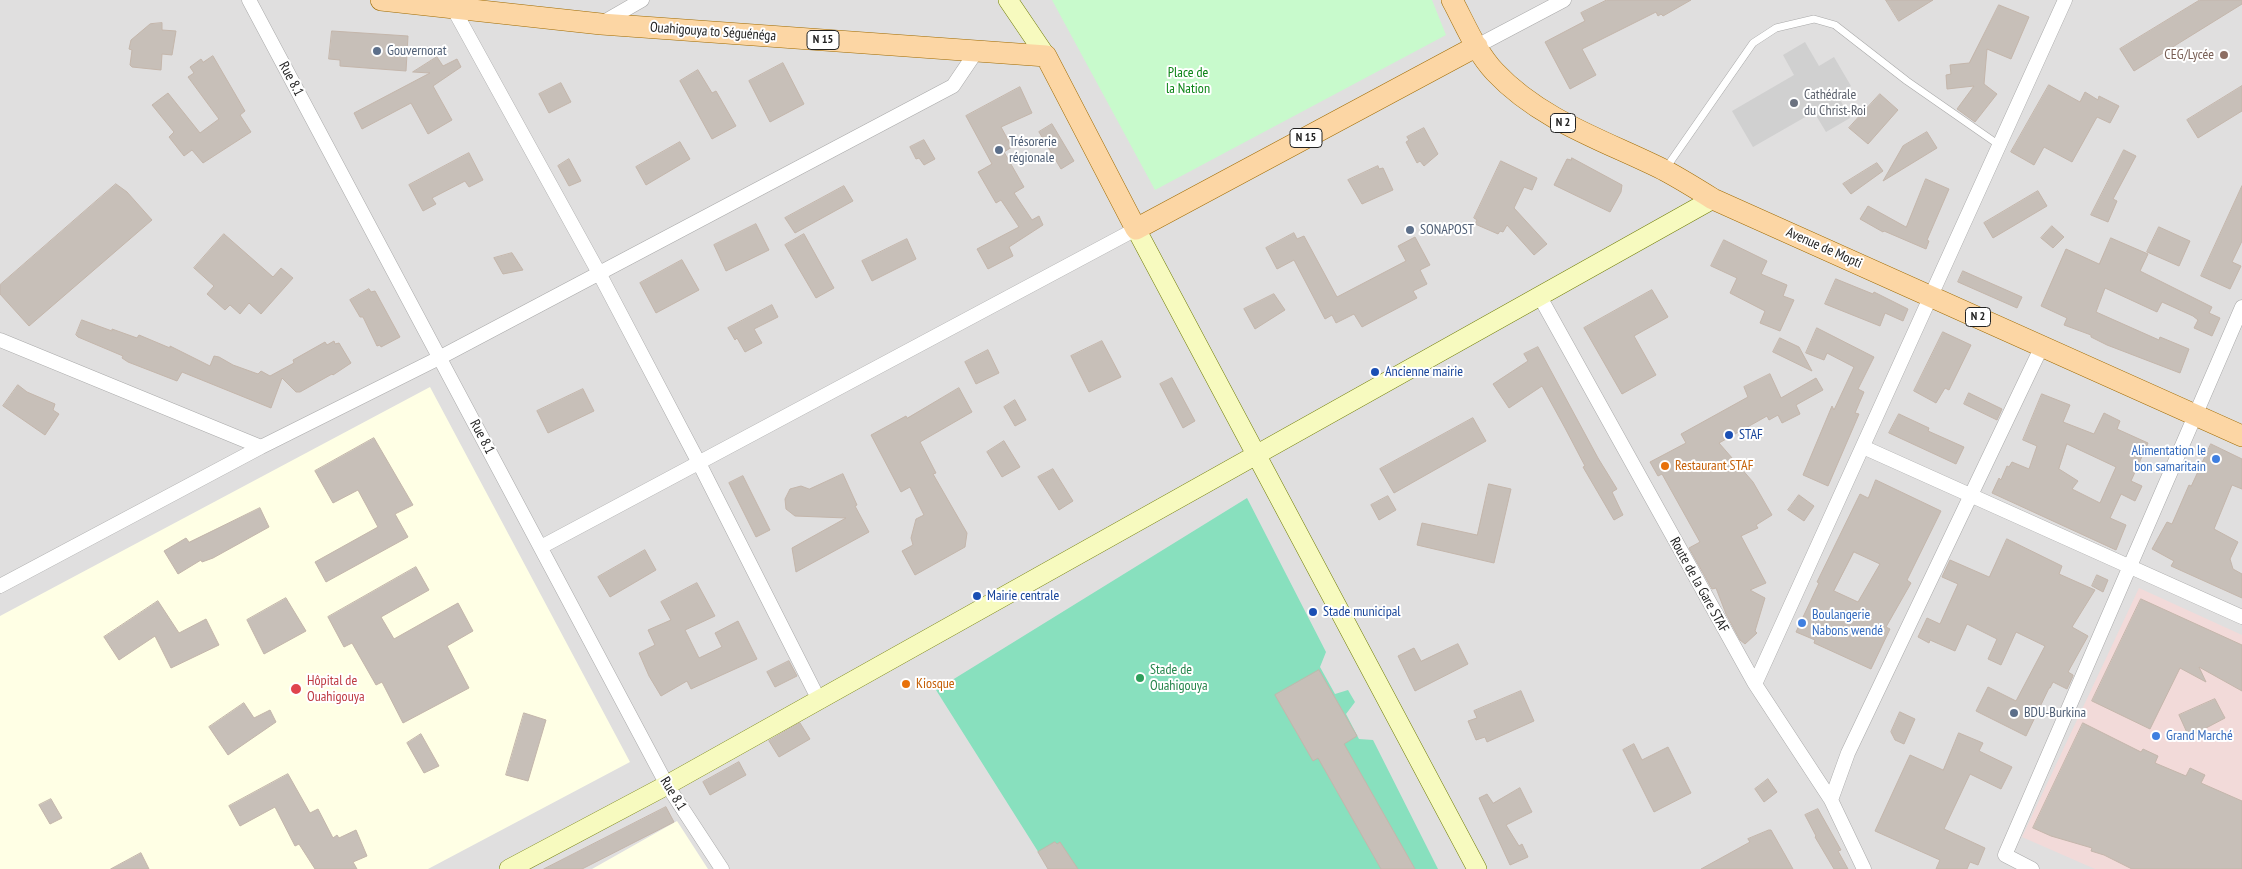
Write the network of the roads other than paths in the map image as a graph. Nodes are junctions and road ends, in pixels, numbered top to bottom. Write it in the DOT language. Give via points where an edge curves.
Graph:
graph roads {
  1 [pos="249,0"];
  2 [pos="381,0"];
  3 [pos="642,0"];
  4 [pos="1008,0"];
  5 [pos="1452,0"];
  6 [pos="1564,0"];
  7 [pos="2065,0"];
  8 [pos="453,8"];
  9 [pos="601,24"];
  10 [pos="1477,46"];
  11 [pos="976,52"];
  12 [pos="1046,56"];
  13 [pos="2000,145"];
  14 [pos="1664,170"];
  15 [pos="1714,199"];
  16 [pos="1136,229"];
  17 [pos="599,273"];
  18 [pos="1932,296"];
  19 [pos="1540,297"];
  20 [pos="2242,307"];
  21 [pos="0,340"];
  22 [pos="2042,346"];
  23 [pos="439,358"];
  24 [pos="2196,415"];
  25 [pos="2242,436"];
  26 [pos="261,447"];
  27 [pos="1863,447"];
  28 [pos="1256,456"];
  29 [pos="699,463"];
  30 [pos="1971,496"];
  31 [pos="541,547"];
  32 [pos="2128,566"];
  33 [pos="0,586"];
  34 [pos="2242,617"];
  35 [pos="1755,684"];
  36 [pos="819,700"];
  37 [pos="666,785"];
  38 [pos="1830,800"];
  39 [pos="509,869"];
  40 [pos="722,869"];
  41 [pos="1477,869"];
  42 [pos="1864,869"];
  43 [pos="2032,869"];
  1 -- 23 [label="street, Rue 8.1"];
  2 -- 8 [label="main road, Ouahigouya to Séguénéga / N 15"];
  3 -- 9 [label="street"];
  4 -- 12 [label="main road"];
  5 -- 10 [label="main road, Avenue de Mopti / N 2"];
  6 -- 10 [label="street"];
  7 -- 13 [label="street"];
  8 -- 9 [label="main road, Ouahigouya to Séguénéga / N 15"];
  8 -- 17 [label="street"];
  9 -- 11 [label="main road, Ouahigouya to Séguénéga / N 15"];
  10 -- 14 [label="main road, Avenue de Mopti / N 2" via="1494,71 1516,91 1565,125"];
  10 -- 16 [label="main road, N 15"];
  11 -- 12 [label="main road, Ouahigouya to Séguénéga / N 15"];
  11 -- 17 [label="street" via="953,86"];
  12 -- 16 [label="main road"];
  13 -- 14 [label="lane" via="1835,25 1814,20 1776,28 1753,43"];
  13 -- 18 [label="street"];
  14 -- 15 [label="main road, Avenue de Mopti / N 2"];
  15 -- 18 [label="main road, Avenue de Mopti / N 2"];
  15 -- 19 [label="main road"];
  16 -- 28 [label="main road"];
  16 -- 29 [label="street"];
  17 -- 23 [label="street"];
  17 -- 29 [label="street"];
  18 -- 22 [label="main road, Avenue de Mopti / N 2"];
  18 -- 27 [label="street"];
  19 -- 28 [label="main road"];
  19 -- 35 [label="street, Route de la Gare STAF"];
  20 -- 24 [label="street"];
  21 -- 26 [label="street"];
  22 -- 24 [label="main road, Avenue de Mopti / N 2"];
  22 -- 30 [label="street"];
  23 -- 26 [label="street"];
  23 -- 31 [label="street, Rue 8.1"];
  24 -- 25 [label="main road, Avenue de Mopti / N 2"];
  24 -- 32 [label="street"];
  26 -- 33 [label="street"];
  27 -- 30 [label="street"];
  27 -- 35 [label="street"];
  28 -- 36 [label="main road"];
  28 -- 41 [label="main road"];
  29 -- 31 [label="street"];
  29 -- 36 [label="street"];
  30 -- 32 [label="street"];
  30 -- 38 [label="street" via="1848,753"];
  31 -- 37 [label="street, Rue 8.1"];
  32 -- 34 [label="street"];
  32 -- 43 [label="street" via="2005,856"];
  35 -- 38 [label="street, Route de la Gare STAF"];
  36 -- 37 [label="main road"];
  37 -- 39 [label="main road"];
  37 -- 40 [label="street, Rue 8.1"];
  38 -- 42 [label="street, Route de la Gare STAF"];
}
